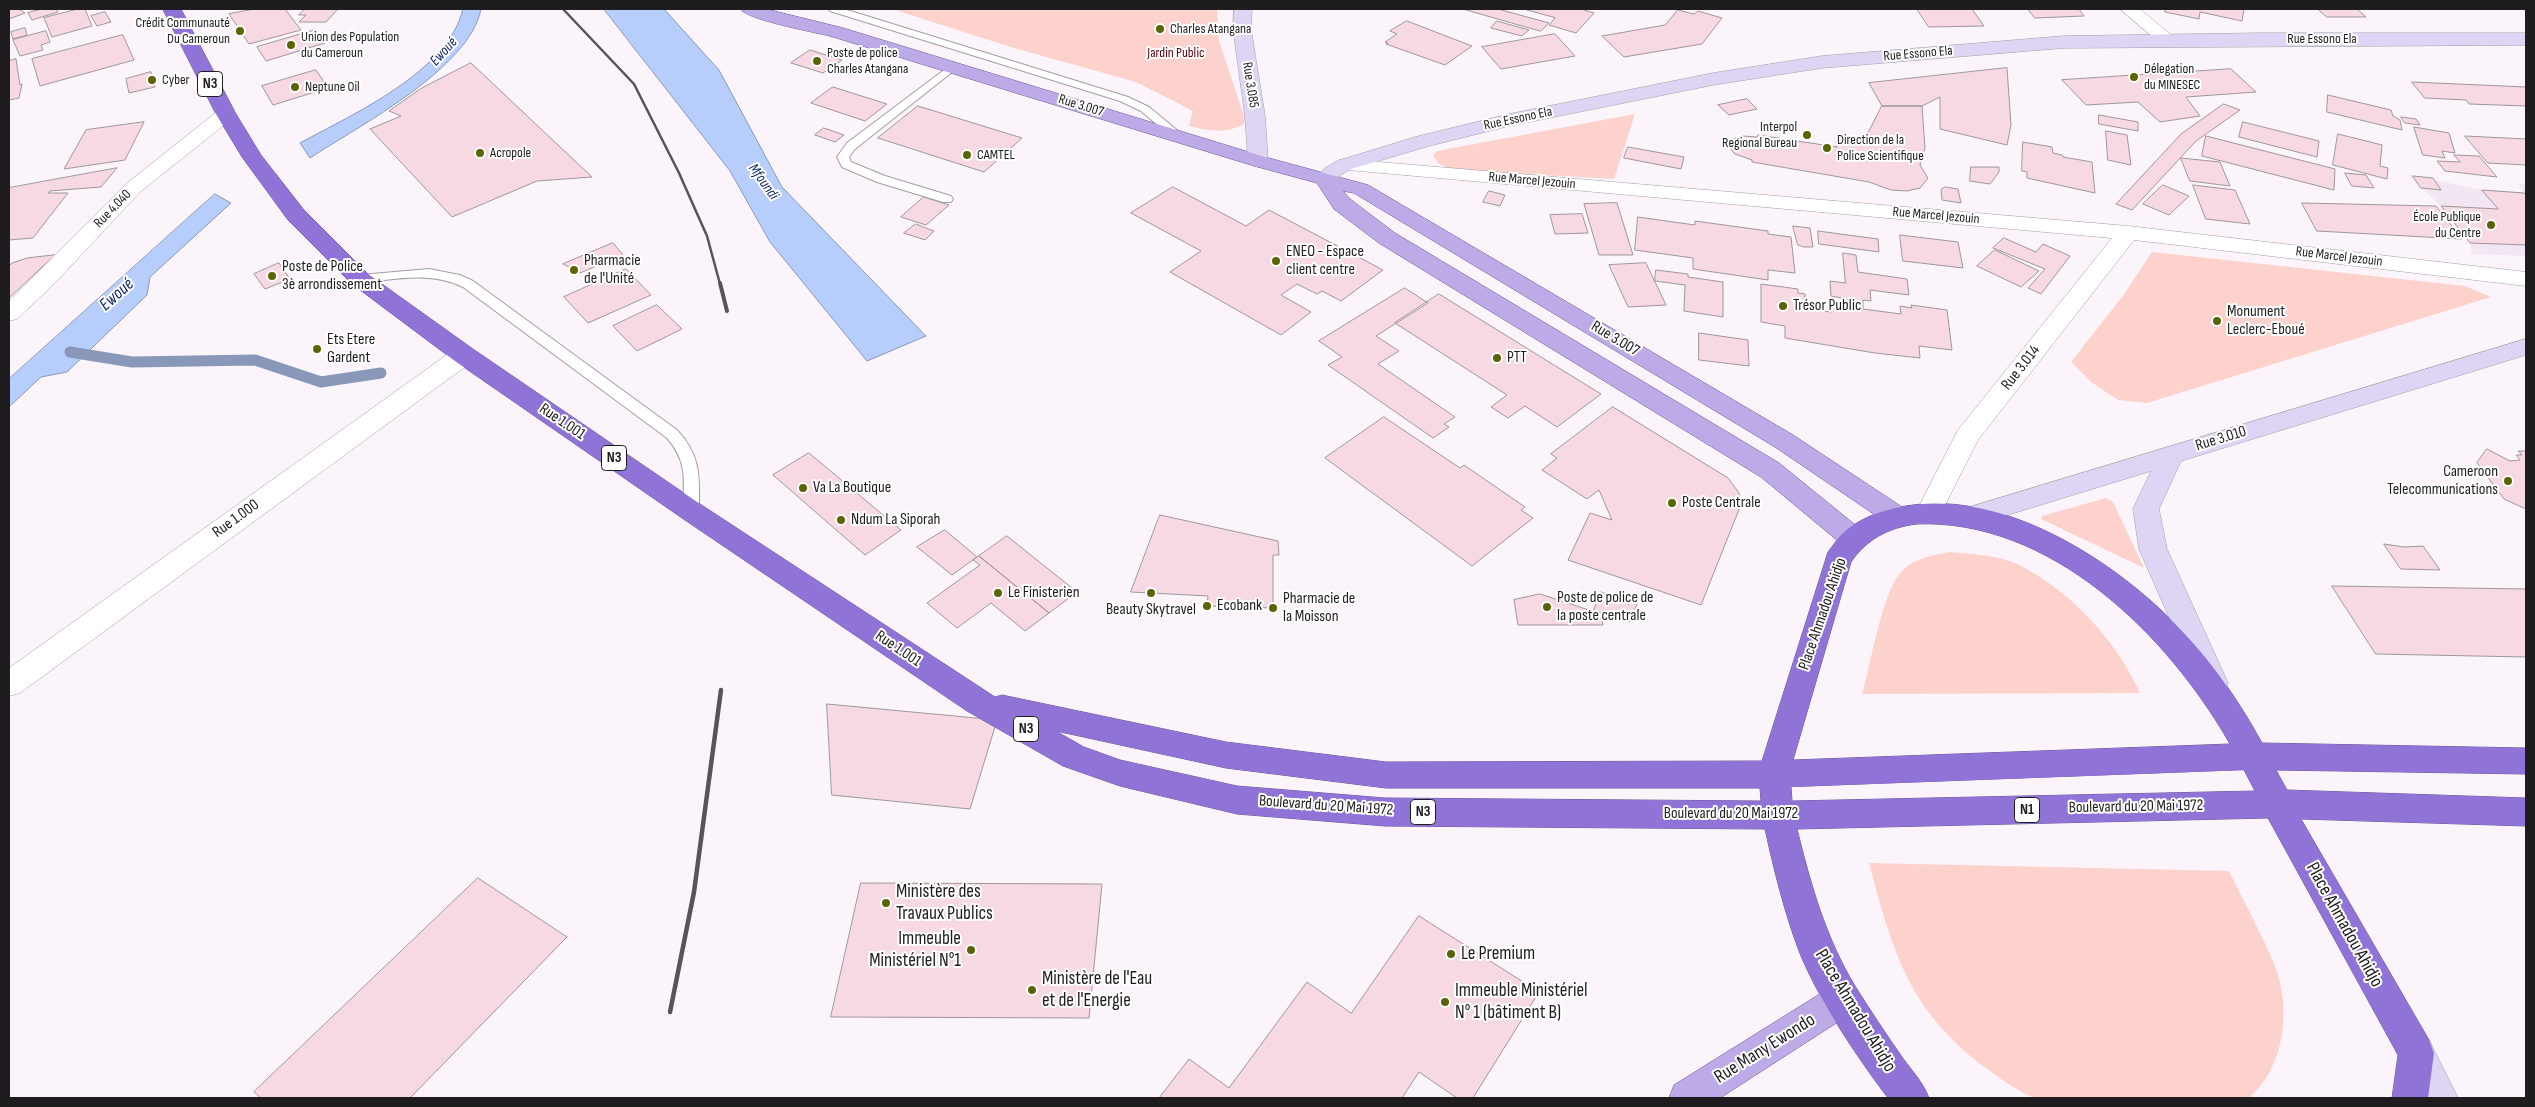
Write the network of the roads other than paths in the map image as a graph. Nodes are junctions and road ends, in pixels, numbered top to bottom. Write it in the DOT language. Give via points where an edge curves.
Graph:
graph roads {
  1 [pos="172,9"];
  2 [pos="749,9"];
  3 [pos="806,9"];
  4 [pos="834,9"];
  5 [pos="1243,9"];
  6 [pos="2129,9"];
  7 [pos="836,32"];
  8 [pos="2526,39"];
  9 [pos="2168,40"];
  10 [pos="952,67"];
  11 [pos="226,114"];
  12 [pos="1178,136"];
  13 [pos="1258,161"];
  14 [pos="1344,165"];
  15 [pos="1325,180"];
  16 [pos="947,199"];
  17 [pos="2128,233"];
  18 [pos="360,279"];
  19 [pos="2526,279"];
  20 [pos="9,314"];
  21 [pos="2526,347"];
  22 [pos="464,355"];
  23 [pos="2172,454"];
  24 [pos="691,511"];
  25 [pos="1930,512"];
  26 [pos="1896,516"];
  27 [pos="1972,516"];
  28 [pos="1854,539"];
  29 [pos="9,684"];
  30 [pos="2221,700"];
  31 [pos="978,702"];
  32 [pos="2252,756"];
  33 [pos="2526,761"];
  34 [pos="1774,774"];
  35 [pos="2277,804"];
  36 [pos="2526,812"];
  37 [pos="1778,815"];
  38 [pos="1843,999"];
  39 [pos="2416,1053"];
  40 [pos="1687,1098"];
  41 [pos="1911,1098"];
  42 [pos="2410,1098"];
  43 [pos="2440,1098"];
  1 -- 11 [label="highway, N3"];
  2 -- 7 [label="main road, Rue 3.007"];
  3 -- 7 [label="main road, Rue 3.007"];
  4 -- 12 [label="lane" via="1124,99 1145,109"];
  5 -- 13 [label="main road, Rue 3.085" via="1242,29"];
  6 -- 9 [label="street"];
  7 -- 10 [label="main road, Rue 3.007"];
  8 -- 9 [label="main road, Rue Essono Ela"];
  9 -- 14 [label="main road, Rue Essono Ela" via="2064,42 1795,66 1509,120 1422,141"];
  10 -- 12 [label="main road, Rue 3.007"];
  10 -- 16 [label="lane" via="850,146 843,157 846,164 881,179"];
  11 -- 18 [label="highway, Rue 1.001 / N3" via="272,186"];
  11 -- 20 [label="street, Rue 4.040" via="132,188 46,280"];
  12 -- 13 [label="main road, Rue 3.007"];
  13 -- 15 [label="main road, Rue 3.007"];
  14 -- 15 [label="main road, Rue Essono Ela"];
  14 -- 17 [label="street, Rue Marcel Jezouin"];
  15 -- 26 [label="main road, Rue 3.007" via="1361,189 1419,222 1784,441"];
  15 -- 28 [label="main road, Rue 3.007" via="1342,204 1387,238 1770,470"];
  17 -- 19 [label="street, Rue Marcel Jezouin"];
  17 -- 25 [label="street, Rue 3.014" via="1967,436"];
  18 -- 22 [label="highway, Rue 1.001 / N3"];
  18 -- 24 [label="lane" via="429,272 452,275 468,284 684,445 691,459"];
  21 -- 23 [label="main road, Rue 3.010"];
  22 -- 24 [label="highway, Rue 1.001 / N3"];
  22 -- 29 [label="street, Rue 1.000"];
  23 -- 27 [label="main road, Rue 3.010"];
  23 -- 30 [label="main road" via="2146,509 2153,549"];
  24 -- 31 [label="highway, Rue 1.001 / N3"];
  25 -- 26 [label="highway, Place Ahmadou Ahidjo"];
  25 -- 27 [label="highway, Place Ahmadou Ahidjo"];
  26 -- 28 [label="highway, Place Ahmadou Ahidjo"];
  27 -- 30 [label="highway, Place Ahmadou Ahidjo" via="2017,531 2055,549 2099,576 2170,635"];
  28 -- 34 [label="highway, Place Ahmadou Ahidjo" via="1838,559"];
  30 -- 32 [label="highway, Place Ahmadou Ahidjo"];
  31 -- 34 [label="highway, N3" via="1226,755 1386,775"];
  31 -- 37 [label="highway, Boulevard du 20 Mai 1972 / N3" via="1074,757 1120,773 1237,800 1385,812"];
  32 -- 33 [label="highway"];
  32 -- 34 [label="highway"];
  32 -- 35 [label="highway, Place Ahmadou Ahidjo"];
  34 -- 37 [label="highway, Place Ahmadou Ahidjo"];
  35 -- 36 [label="highway, Boulevard du 20 Mai 1972 / N1"];
  35 -- 37 [label="highway, Boulevard du 20 Mai 1972 / N1"];
  35 -- 39 [label="highway, Place Ahmadou Ahidjo"];
  37 -- 38 [label="highway, Place Ahmadou Ahidjo" via="1793,880 1816,950"];
  38 -- 40 [label="main road, Rue Many Ewondo"];
  38 -- 41 [label="highway, Place Ahmadou Ahidjo"];
  39 -- 42 [label="highway"];
  39 -- 43 [label="main road"];
}
